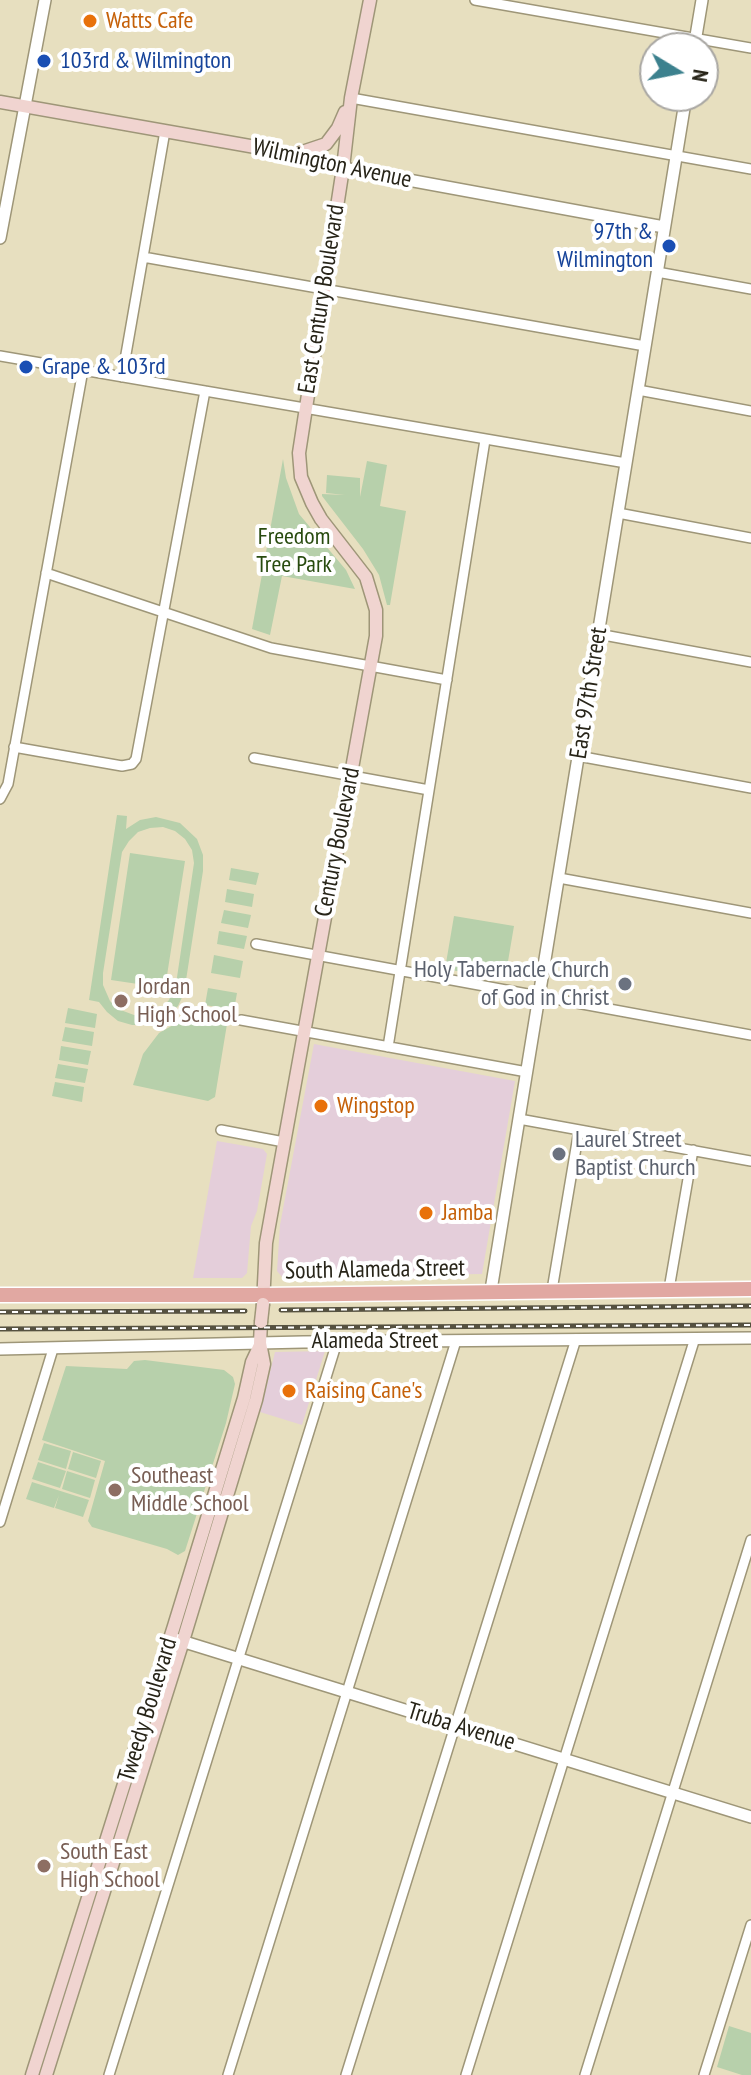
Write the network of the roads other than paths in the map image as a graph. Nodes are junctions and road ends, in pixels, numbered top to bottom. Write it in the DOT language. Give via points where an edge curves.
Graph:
graph roads {
  1 [pos="45,0"];
  2 [pos="370,0"];
  3 [pos="475,0"];
  4 [pos="702,0"];
  5 [pos="639,32"];
  6 [pos="697,32"];
  7 [pos="719,45"];
  8 [pos="751,48"];
  9 [pos="351,98"];
  10 [pos="0,102"];
  11 [pos="24,106"];
  12 [pos="683,112"];
  13 [pos="165,131"];
  14 [pos="293,155"];
  15 [pos="676,155"];
  16 [pos="343,168"];
  17 [pos="751,169"];
  18 [pos="1,224"];
  19 [pos="664,227"];
  20 [pos="0,238"];
  21 [pos="143,257"];
  22 [pos="657,272"];
  23 [pos="323,288"];
  24 [pos="751,289"];
  25 [pos="645,346"];
  26 [pos="0,356"];
  27 [pos="83,370"];
  28 [pos="122,377"];
  29 [pos="638,390"];
  30 [pos="205,391"];
  31 [pos="304,408"];
  32 [pos="751,411"];
  33 [pos="485,440"];
  34 [pos="626,463"];
  35 [pos="618,513"];
  36 [pos="751,538"];
  37 [pos="46,573"];
  38 [pos="165,613"];
  39 [pos="598,634"];
  40 [pos="751,662"];
  41 [pos="371,666"];
  42 [pos="447,680"];
  43 [pos="14,747"];
  44 [pos="578,756"];
  45 [pos="254,758"];
  46 [pos="351,775"];
  47 [pos="751,788"];
  48 [pos="429,790"];
  49 [pos="0,799"];
  50 [pos="559,878"];
  51 [pos="751,913"];
  52 [pos="256,944"];
  53 [pos="317,955"];
  54 [pos="401,970"];
  55 [pos="539,995"];
  56 [pos="241,1020"];
  57 [pos="303,1031"];
  58 [pos="751,1035"];
  59 [pos="388,1047"];
  60 [pos="527,1072"];
  61 [pos="519,1119"];
  62 [pos="221,1130"];
  63 [pos="579,1130"];
  64 [pos="284,1142"];
  65 [pos="693,1150"];
  66 [pos="751,1161"];
  67 [pos="669,1289"];
  68 [pos="751,1289"];
  69 [pos="491,1290"];
  70 [pos="552,1290"];
  71 [pos="0,1295"];
  72 [pos="263,1299"];
  73 [pos="695,1338"];
  74 [pos="751,1338"];
  75 [pos="576,1339"];
  76 [pos="456,1341"];
  77 [pos="337,1342"];
  78 [pos="260,1343"];
  79 [pos="0,1349"];
  80 [pos="53,1349"];
  81 [pos="0,1522"];
  82 [pos="751,1540"];
  83 [pos="177,1639"];
  84 [pos="239,1658"];
  85 [pos="347,1692"];
  86 [pos="455,1725"];
  87 [pos="564,1759"];
  88 [pos="672,1793"];
  89 [pos="751,1817"];
  90 [pos="751,1925"];
  91 [pos="32,2075"];
  92 [pos="46,2075"];
  93 [pos="109,2075"];
  94 [pos="228,2075"];
  95 [pos="346,2075"];
  96 [pos="466,2075"];
  97 [pos="585,2075"];
  98 [pos="704,2075"];
  1 -- 11 [label="street"];
  2 -- 9 [label="main road, East Century Boulevard"];
  3 -- 5 [label="street"];
  4 -- 6 [label="street"];
  7 -- 8 [label="street"];
  9 -- 14 [label="main road" via="326,144"];
  9 -- 15 [label="street"];
  9 -- 16 [label="main road, East Century Boulevard"];
  10 -- 11 [label="main road, Wilmington Avenue"];
  11 -- 13 [label="main road, Wilmington Avenue"];
  11 -- 18 [label="street"];
  12 -- 15 [label="street, East 97th Street"];
  13 -- 14 [label="main road, Wilmington Avenue"];
  13 -- 21 [label="street"];
  14 -- 16 [label="main road, Wilmington Avenue"];
  15 -- 17 [label="street"];
  15 -- 19 [label="street, East 97th Street"];
  16 -- 19 [label="street, Wilmington Avenue"];
  16 -- 23 [label="main road, East Century Boulevard"];
  18 -- 20 [label="street"];
  19 -- 22 [label="street, East 97th Street"];
  21 -- 23 [label="street"];
  21 -- 28 [label="street"];
  22 -- 24 [label="street"];
  22 -- 25 [label="street, East 97th Street"];
  23 -- 25 [label="street"];
  23 -- 31 [label="main road, East Century Boulevard"];
  25 -- 29 [label="street, East 97th Street"];
  26 -- 27 [label="street"];
  27 -- 28 [label="street"];
  27 -- 37 [label="street"];
  28 -- 30 [label="street"];
  29 -- 32 [label="street"];
  29 -- 34 [label="street, East 97th Street"];
  30 -- 31 [label="street"];
  30 -- 38 [label="street"];
  31 -- 33 [label="street"];
  31 -- 41 [label="main road, Century Boulevard" via="301,477 321,519 372,592 377,622"];
  33 -- 34 [label="street"];
  33 -- 42 [label="street"];
  34 -- 35 [label="street, East 97th Street"];
  35 -- 36 [label="street"];
  35 -- 39 [label="street, East 97th Street"];
  37 -- 38 [label="street"];
  37 -- 43 [label="street"];
  38 -- 41 [label="street" via="271,648"];
  38 -- 43 [label="street" via="139,753 132,764"];
  39 -- 40 [label="street"];
  39 -- 44 [label="street, East 97th Street"];
  41 -- 42 [label="street"];
  41 -- 46 [label="main road, Century Boulevard"];
  42 -- 48 [label="street"];
  43 -- 49 [label="street"];
  44 -- 47 [label="street"];
  44 -- 50 [label="street, East 97th Street"];
  45 -- 46 [label="street"];
  46 -- 48 [label="street"];
  46 -- 53 [label="main road, Century Boulevard"];
  48 -- 54 [label="street"];
  50 -- 51 [label="street"];
  50 -- 55 [label="street, East 97th Street"];
  52 -- 53 [label="street"];
  53 -- 54 [label="street"];
  53 -- 57 [label="main road, Century Boulevard"];
  54 -- 55 [label="street"];
  54 -- 59 [label="street"];
  55 -- 58 [label="street"];
  55 -- 60 [label="street, East 97th Street"];
  56 -- 57 [label="street"];
  57 -- 59 [label="street"];
  57 -- 64 [label="main road, Century Boulevard"];
  59 -- 60 [label="street"];
  60 -- 61 [label="street, East 97th Street"];
  61 -- 63 [label="street"];
  61 -- 69 [label="street, East 97th Street"];
  62 -- 64 [label="street"];
  63 -- 65 [label="street"];
  63 -- 70 [label="street"];
  64 -- 72 [label="main road, Century Boulevard" via="266,1243"];
  65 -- 66 [label="street"];
  65 -- 67 [label="street"];
  67 -- 68 [label="main road, South Alameda Street"];
  67 -- 70 [label="main road, South Alameda Street"];
  69 -- 70 [label="main road, South Alameda Street"];
  69 -- 72 [label="main road, South Alameda Street"];
  71 -- 72 [label="main road, South Alameda Street"];
  72 -- 78 [label="main road, Tweedy Boulevard, bridge"];
  73 -- 74 [label="street, Alameda Street"];
  73 -- 75 [label="street, Alameda Street"];
  73 -- 87 [label="street"];
  75 -- 76 [label="street, Alameda Street"];
  75 -- 86 [label="street"];
  76 -- 77 [label="street, Alameda Street"];
  76 -- 85 [label="street"];
  77 -- 78 [label="street, Alameda Street"];
  77 -- 84 [label="street"];
  78 -- 80 [label="street, Alameda Street"];
  78 -- 83 [label="main road, Tweedy Boulevard"];
  79 -- 80 [label="street, Alameda Street"];
  80 -- 81 [label="street"];
  82 -- 88 [label="street"];
  83 -- 84 [label="street, Truba Avenue"];
  83 -- 91 [label="main road, Tweedy Boulevard"];
  83 -- 92 [label="main road, Tweedy Boulevard"];
  84 -- 85 [label="street, Truba Avenue"];
  84 -- 93 [label="street"];
  85 -- 86 [label="street, Truba Avenue"];
  85 -- 94 [label="street"];
  86 -- 87 [label="street, Truba Avenue"];
  86 -- 95 [label="street"];
  87 -- 88 [label="street, Truba Avenue"];
  87 -- 96 [label="street"];
  88 -- 89 [label="street, Truba Avenue"];
  88 -- 97 [label="street"];
  90 -- 98 [label="street"];
}
